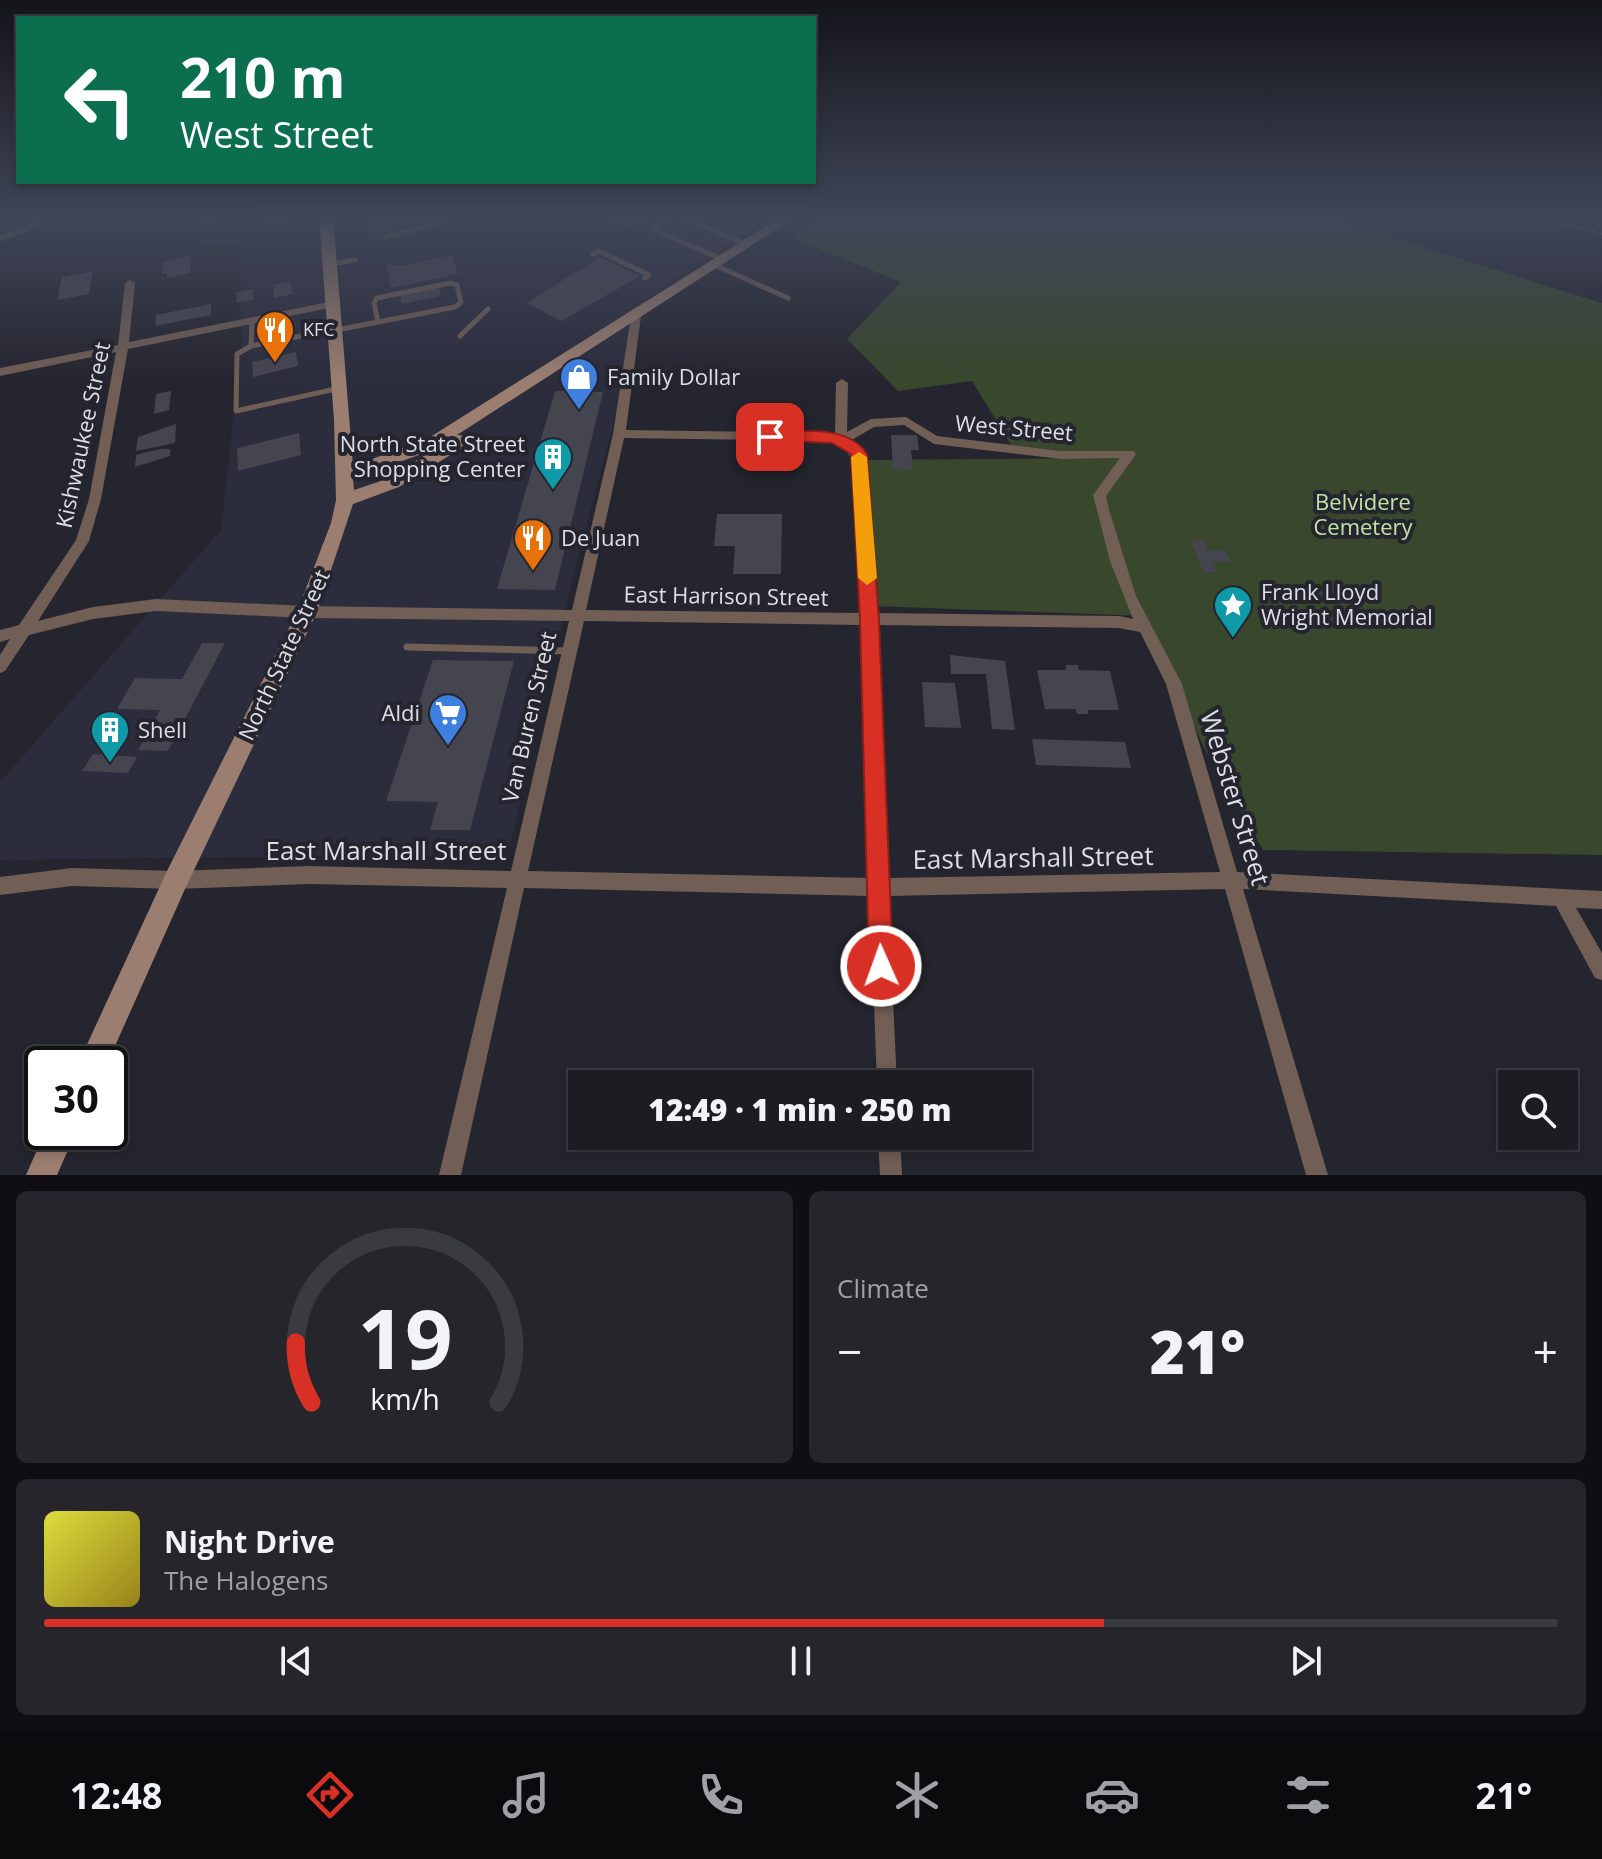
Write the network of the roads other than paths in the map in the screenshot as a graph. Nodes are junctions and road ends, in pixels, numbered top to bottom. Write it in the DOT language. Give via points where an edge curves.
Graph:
graph roads {
  1 [pos="332,271"];
  2 [pos="640,271"];
  3 [pos="708,271"];
  4 [pos="735,271"];
  5 [pos="645,278"];
  6 [pos="130,283"];
  7 [pos="788,298"];
  8 [pos="334,304"];
  9 [pos="488,309"];
  10 [pos="636,316"];
  11 [pos="252,320"];
  12 [pos="378,323"];
  13 [pos="336,329"];
  14 [pos="460,336"];
  15 [pos="123,346"];
  16 [pos="251,346"];
  17 [pos="0,372"];
  18 [pos="842,383"];
  19 [pos="340,388"];
  20 [pos="497,405"];
  21 [pos="619,434"];
  22 [pos="841,441"];
  23 [pos="1130,454"];
  24 [pos="344,476"];
  25 [pos="345,500"];
  26 [pos="307,612"];
  27 [pos="576,615"];
  28 [pos="870,621"];
  29 [pos="1143,627"];
  30 [pos="26,629"];
  31 [pos="0,636"];
  32 [pos="407,647"];
  33 [pos="570,651"];
  34 [pos="0,667"];
  35 [pos="516,877"];
  36 [pos="176,880"];
  37 [pos="1232,880"];
  38 [pos="0,886"];
  39 [pos="878,887"];
  40 [pos="1562,900"];
  41 [pos="1602,900"];
  42 [pos="1602,971"];
  43 [pos="100,1046"];
  44 [pos="886,1070"];
  45 [pos="53,1150"];
  46 [pos="890,1150"];
  47 [pos="41,1175"];
  48 [pos="450,1175"];
  49 [pos="891,1175"];
  50 [pos="1317,1175"];
  1 -- 8 [label="main road, North State Street"];
  2 -- 5 [label="lane" via="649,275"];
  3 -- 10 [label="main road"];
  4 -- 7 [label="lane"];
  6 -- 15 [label="street, Kishwaukee Street"];
  8 -- 11 [label="street"];
  8 -- 13 [label="main road, North State Street"];
  9 -- 14 [label="lane"];
  10 -- 20 [label="main road"];
  10 -- 21 [label="street, Van Buren Street"];
  11 -- 15 [label="street"];
  11 -- 16 [label="lane"];
  12 -- 12 [label="lane" via="455,307 461,299 457,285 381,297 374,303"];
  12 -- 13 [label="lane"];
  13 -- 16 [label="lane"];
  13 -- 19 [label="main road, North State Street"];
  15 -- 17 [label="street"];
  15 -- 30 [label="street, Kishwaukee Street" via="95,499 82,541"];
  16 -- 19 [label="lane" via="237,354 236,411"];
  18 -- 22 [label="street"];
  19 -- 24 [label="main road, North State Street"];
  20 -- 24 [label="main road" via="414,452"];
  20 -- 25 [label="main road" via="493,418 418,470"];
  21 -- 22 [label="street"];
  21 -- 27 [label="street, Van Buren Street"];
  22 -- 23 [label="street, West Street" via="871,423 906,421 934,440 1061,455"];
  22 -- 28 [label="street" via="859,454"];
  23 -- 29 [label="street, Webster Street" via="1099,495 1104,526"];
  24 -- 25 [label="main road, North State Street"];
  25 -- 26 [label="main road, North State Street"];
  26 -- 27 [label="street, East Harrison Street"];
  26 -- 30 [label="street, East Harrison Street" via="156,605"];
  26 -- 36 [label="main road, North State Street"];
  27 -- 28 [label="street, East Harrison Street"];
  27 -- 33 [label="street, Van Buren Street"];
  28 -- 29 [label="street, East Harrison Street" via="1119,622"];
  28 -- 39 [label="street"];
  29 -- 37 [label="street, Webster Street" via="1156,641 1174,684"];
  30 -- 31 [label="street, East Harrison Street"];
  30 -- 34 [label="street, Kishwaukee Street"];
  32 -- 33 [label="lane"];
  33 -- 35 [label="street, Van Buren Street"];
  35 -- 36 [label="street, East Marshall Street"];
  35 -- 39 [label="street, East Marshall Street"];
  35 -- 48 [label="street, Van Buren Street"];
  36 -- 38 [label="street, East Marshall Street" via="72,877"];
  36 -- 43 [label="main road, North State Street"];
  37 -- 39 [label="street, East Marshall Street"];
  37 -- 40 [label="street, East Marshall Street"];
  37 -- 50 [label="street, Webster Street"];
  39 -- 44 [label="street"];
  40 -- 41 [label="street, East Marshall Street"];
  40 -- 42 [label="street"];
  45 -- 47 [label="main road"];
  46 -- 49 [label="street"];
}
